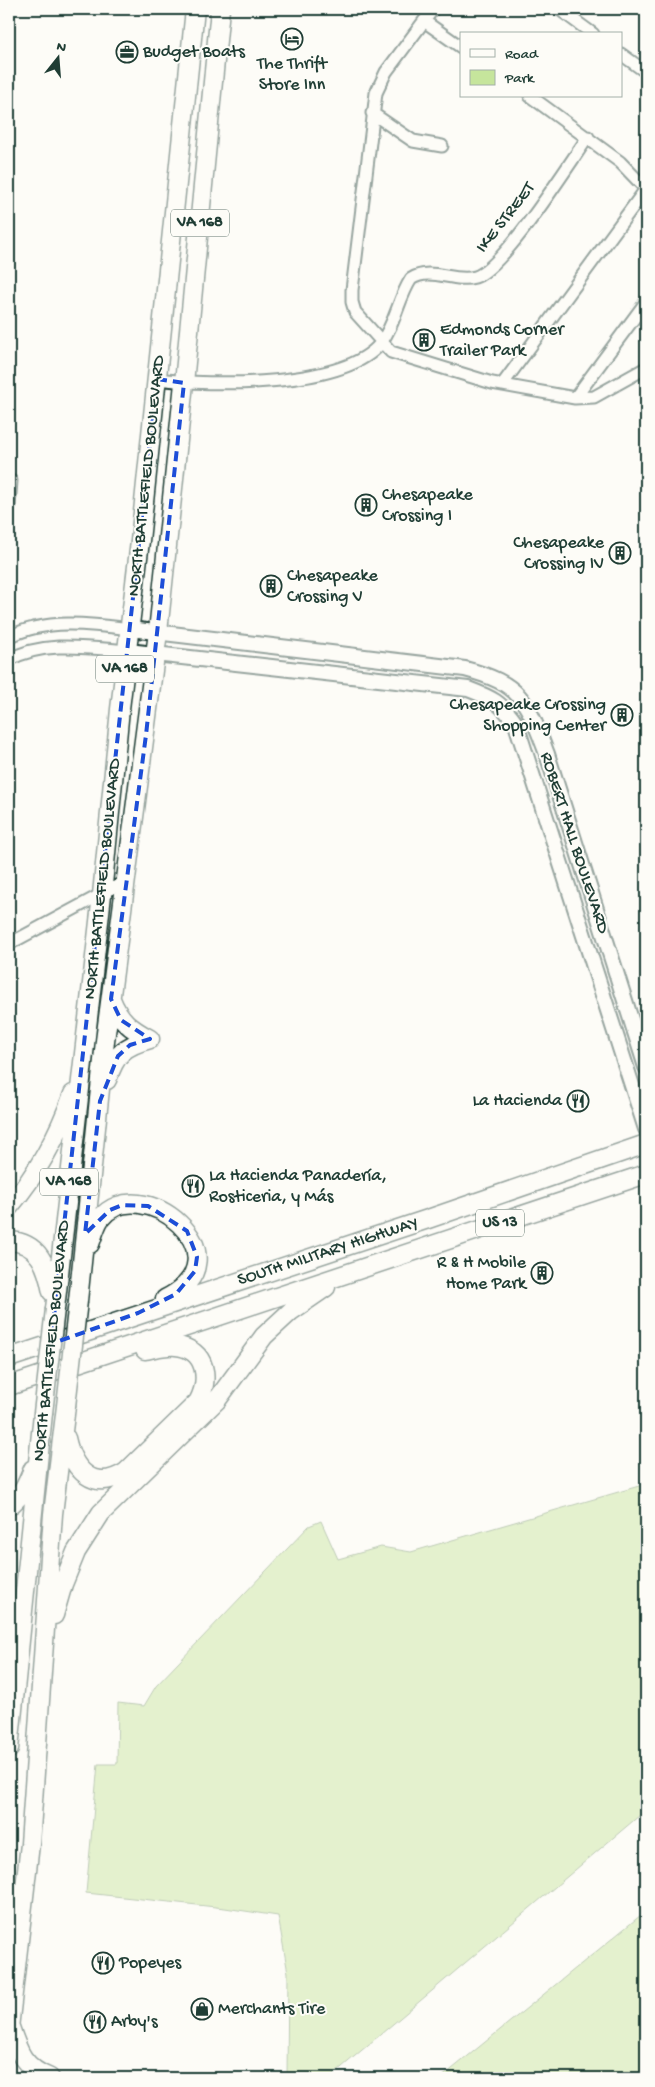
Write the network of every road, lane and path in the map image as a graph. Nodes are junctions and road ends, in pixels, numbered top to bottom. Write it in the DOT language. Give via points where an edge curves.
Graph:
graph roads {
  1 [pos="195,9"];
  2 [pos="220,9"];
  3 [pos="433,9"];
  4 [pos="559,9"];
  5 [pos="424,21"];
  6 [pos="591,32"];
  7 [pos="460,46"];
  8 [pos="622,55"];
  9 [pos="646,72"];
  10 [pos="533,98"];
  11 [pos="372,113"];
  12 [pos="588,137"];
  13 [pos="442,146"];
  14 [pos="646,189"];
  15 [pos="646,302"];
  16 [pos="381,343"];
  17 [pos="646,368"];
  18 [pos="157,379"];
  19 [pos="184,383"];
  20 [pos="502,386"];
  21 [pos="576,398"];
  22 [pos="9,480"];
  23 [pos="9,507"];
  24 [pos="130,628"];
  25 [pos="158,632"];
  26 [pos="9,637"];
  27 [pos="128,651"];
  28 [pos="155,655"];
  29 [pos="9,660"];
  30 [pos="438,686"];
  31 [pos="510,686"];
  32 [pos="126,881"];
  33 [pos="102,895"];
  34 [pos="9,944"];
  35 [pos="111,999"];
  36 [pos="84,1055"];
  37 [pos="646,1067"];
  38 [pos="100,1101"];
  39 [pos="646,1129"];
  40 [pos="646,1144"];
  41 [pos="646,1174"];
  42 [pos="9,1207"];
  43 [pos="9,1241"];
  44 [pos="354,1272"];
  45 [pos="78,1301"];
  46 [pos="54,1308"];
  47 [pos="92,1331"];
  48 [pos="9,1357"];
  49 [pos="88,1360"];
  50 [pos="9,1387"];
  51 [pos="66,1406"];
  52 [pos="40,1445"];
  53 [pos="9,1506"];
  54 [pos="9,1622"];
  55 [pos="43,1658"];
  56 [pos="16,1691"];
  57 [pos="9,1749"];
  58 [pos="9,1759"];
  59 [pos="9,2026"];
  60 [pos="50,2078"];
  1 -- 18 [label="main road, NORTH BATTLEFIELD BOULEVARD / VA 168"];
  2 -- 19 [label="main road, NORTH BATTLEFIELD BOULEVARD / VA 168"];
  3 -- 5 [label="street"];
  4 -- 6 [label="street"];
  5 -- 7 [label="street"];
  5 -- 11 [label="street" via="382,79"];
  8 -- 9 [label="street"];
  10 -- 12 [label="street"];
  11 -- 13 [label="street" via="413,140"];
  11 -- 16 [label="street" via="352,302 354,312"];
  12 -- 14 [label="street" via="624,165"];
  12 -- 16 [label="street, IKE STREET" via="487,271 476,277 424,273 411,279"];
  14 -- 20 [label="street"];
  15 -- 21 [label="street"];
  16 -- 19 [label="street" via="370,354 310,377 284,381"];
  16 -- 20 [label="street" via="391,352"];
  17 -- 21 [label="street" via="599,396"];
  18 -- 19 [label="street"];
  18 -- 24 [label="main road, NORTH BATTLEFIELD BOULEVARD / VA 168"];
  19 -- 25 [label="main road, NORTH BATTLEFIELD BOULEVARD / VA 168"];
  20 -- 21 [label="street"];
  22 -- 23 [label="street"];
  24 -- 25 [label="street, ROBERT HALL BOULEVARD"];
  24 -- 26 [label="street" via="45,625"];
  24 -- 27 [label="main road, NORTH BATTLEFIELD BOULEVARD / VA 168"];
  25 -- 28 [label="main road, NORTH BATTLEFIELD BOULEVARD / VA 168"];
  25 -- 31 [label="street, ROBERT HALL BOULEVARD" via="465,669 494,677"];
  27 -- 28 [label="street, ROBERT HALL BOULEVARD"];
  27 -- 29 [label="street" via="65,646 45,648"];
  27 -- 33 [label="main road, NORTH BATTLEFIELD BOULEVARD / VA 168"];
  28 -- 30 [label="street, ROBERT HALL BOULEVARD"];
  28 -- 32 [label="main road, NORTH BATTLEFIELD BOULEVARD / VA 168"];
  30 -- 31 [label="street" via="463,679"];
  30 -- 39 [label="street, ROBERT HALL BOULEVARD" via="468,690 491,698 505,708 516,724"];
  31 -- 37 [label="street, ROBERT HALL BOULEVARD" via="534,720 547,754"];
  32 -- 33 [label="street"];
  32 -- 35 [label="main road, NORTH BATTLEFIELD BOULEVARD / VA 168"];
  33 -- 34 [label="street"];
  33 -- 36 [label="main road, NORTH BATTLEFIELD BOULEVARD / VA 168"];
  35 -- 38 [label="main road, NORTH BATTLEFIELD BOULEVARD / VA 168"];
  35 -- 38 [label="main road" via="121,1020 150,1039 130,1045 118,1056"];
  36 -- 42 [label="main road" via="54,1141 40,1167"];
  36 -- 46 [label="main road, NORTH BATTLEFIELD BOULEVARD / VA 168"];
  38 -- 45 [label="main road, NORTH BATTLEFIELD BOULEVARD / VA 168"];
  40 -- 47 [label="main road, SOUTH MILITARY HIGHWAY / US 13"];
  41 -- 44 [label="main road, SOUTH MILITARY HIGHWAY / US 13"];
  43 -- 46 [label="main road" via="28,1245 45,1263"];
  44 -- 49 [label="main road, SOUTH MILITARY HIGHWAY / US 13"];
  44 -- 55 [label="main road" via="291,1311 264,1336 217,1400 101,1513 76,1552 63,1584"];
  45 -- 47 [label="main road" via="94,1232 110,1210 128,1204 148,1206 175,1220 194,1243 197,1257 189,1283 138,1313"];
  45 -- 51 [label="main road, NORTH BATTLEFIELD BOULEVARD / VA 168, bridge"];
  46 -- 52 [label="main road, NORTH BATTLEFIELD BOULEVARD / VA 168, bridge"];
  47 -- 48 [label="main road, SOUTH MILITARY HIGHWAY / US 13"];
  49 -- 50 [label="main road, SOUTH MILITARY HIGHWAY / US 13"];
  49 -- 51 [label="main road" via="176,1346 188,1349 204,1367 204,1392 198,1402 126,1472 107,1480 86,1475 70,1456 66,1438"];
  51 -- 55 [label="main road, NORTH BATTLEFIELD BOULEVARD / VA 168"];
  52 -- 53 [label="main road" via="25,1488"];
  52 -- 56 [label="main road, NORTH BATTLEFIELD BOULEVARD / VA 168"];
  54 -- 56 [label="main road"];
  55 -- 58 [label="main road" via="28,1684 24,1726"];
  55 -- 59 [label="main road, NORTH BATTLEFIELD BOULEVARD / VA 168" via="30,1844"];
  56 -- 57 [label="main road, NORTH BATTLEFIELD BOULEVARD / VA 168"];
  59 -- 60 [label="main road" via="21,2057"];
}
